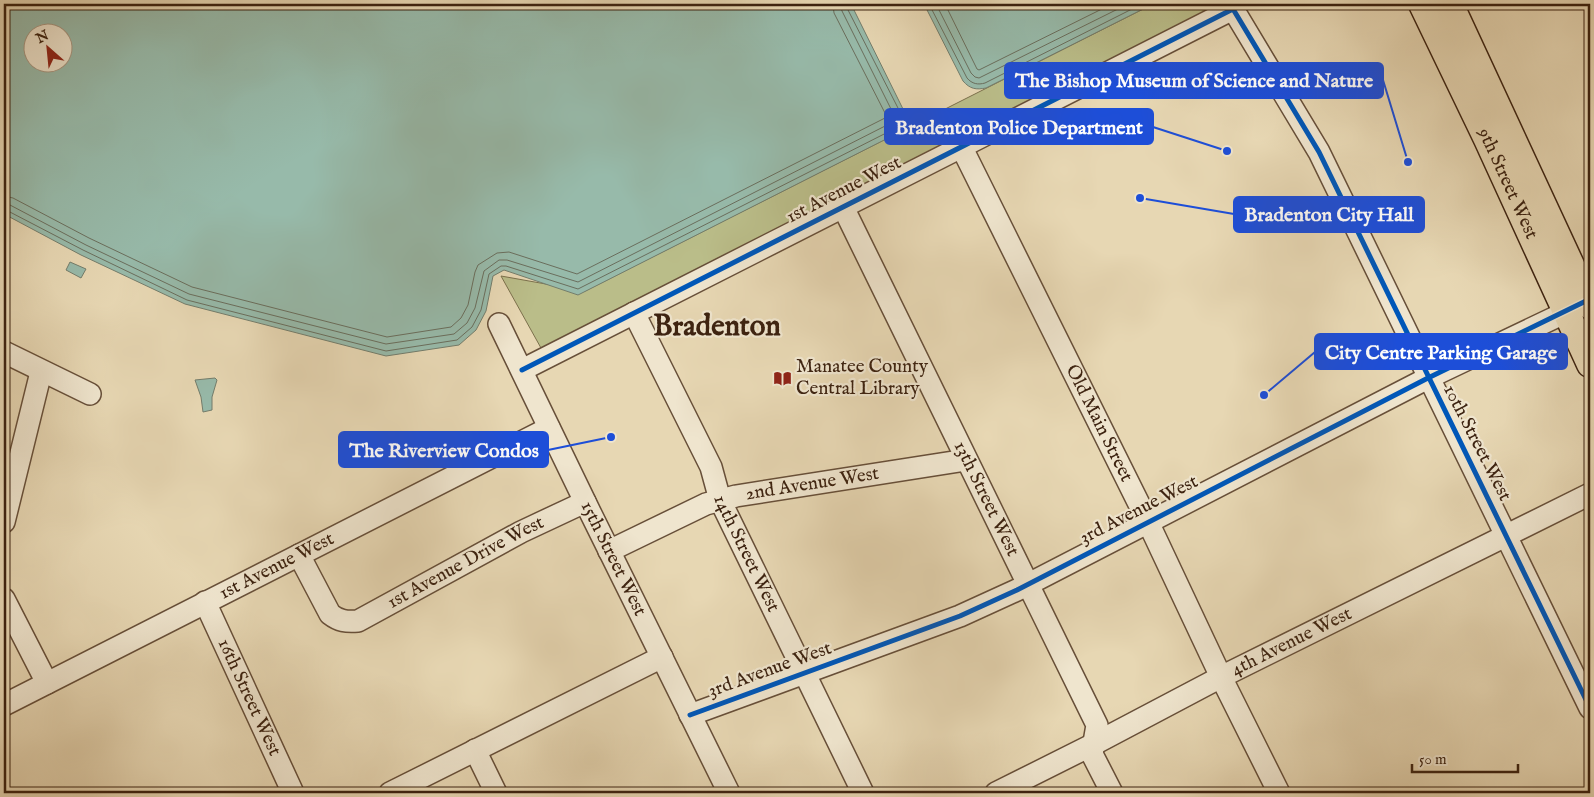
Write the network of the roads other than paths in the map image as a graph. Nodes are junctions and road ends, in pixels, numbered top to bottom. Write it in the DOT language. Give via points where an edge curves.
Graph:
graph roads {
  1 [pos="1422,4"];
  2 [pos="1450,4"];
  3 [pos="1233,9"];
  4 [pos="958,141"];
  5 [pos="1513,166"];
  6 [pos="843,208"];
  7 [pos="1585,304"];
  8 [pos="634,313"];
  9 [pos="500,324"];
  10 [pos="4,352"];
  11 [pos="1590,364"];
  12 [pos="522,370"];
  13 [pos="41,372"];
  14 [pos="1428,378"];
  15 [pos="90,394"];
  16 [pos="549,428"];
  17 [pos="966,460"];
  18 [pos="1590,494"];
  19 [pos="720,500"];
  20 [pos="585,502"];
  21 [pos="4,522"];
  22 [pos="1148,522"];
  23 [pos="1507,536"];
  24 [pos="609,551"];
  25 [pos="299,554"];
  26 [pos="1029,584"];
  27 [pos="4,599"];
  28 [pos="205,602"];
  29 [pos="662,657"];
  30 [pos="804,673"];
  31 [pos="1221,677"];
  32 [pos="47,683"];
  33 [pos="4,705"];
  34 [pos="1590,708"];
  35 [pos="690,715"];
  36 [pos="1094,744"];
  37 [pos="475,750"];
  38 [pos="293,793"];
  39 [pos="390,793"];
  40 [pos="496,793"];
  41 [pos="729,793"];
  42 [pos="863,793"];
  43 [pos="996,793"];
  44 [pos="1112,793"];
  45 [pos="1278,793"];
  1 -- 5 [label="main road, 9th Street West"];
  2 -- 5 [label="main road, 9th Street West"];
  3 -- 4 [label="street, 1st Avenue West"];
  3 -- 14 [label="street, 10th Street West" via="1319,152"];
  4 -- 6 [label="street, 1st Avenue West"];
  4 -- 22 [label="street, Old Main Street"];
  5 -- 7 [label="main road, 9th Street West"];
  6 -- 8 [label="street, 1st Avenue West"];
  6 -- 17 [label="street, 13th Street West"];
  7 -- 11 [label="main road, 9th Street West"];
  7 -- 14 [label="street, 3rd Avenue West"];
  8 -- 12 [label="street, 1st Avenue West"];
  8 -- 19 [label="street, 14th Street West" via="711,467"];
  9 -- 12 [label="street, 15th Street West"];
  10 -- 13 [label="street"];
  12 -- 16 [label="street, 15th Street West"];
  13 -- 15 [label="street"];
  13 -- 21 [label="street"];
  14 -- 22 [label="street, 3rd Avenue West"];
  14 -- 23 [label="street, 10th Street West"];
  16 -- 20 [label="street, 15th Street West"];
  16 -- 25 [label="street, 1st Avenue West"];
  17 -- 19 [label="street, 2nd Avenue West"];
  17 -- 26 [label="street, 13th Street West"];
  18 -- 23 [label="street, 4th Avenue West"];
  19 -- 24 [label="street, 2nd Avenue West"];
  19 -- 30 [label="street, 14th Street West"];
  20 -- 24 [label="street, 15th Street West"];
  20 -- 25 [label="street, 1st Avenue Drive West" via="521,532 358,620 346,622 330,614"];
  22 -- 26 [label="street, 3rd Avenue West"];
  22 -- 31 [label="street, Old Main Street"];
  23 -- 31 [label="street, 4th Avenue West"];
  23 -- 34 [label="street, 10th Street West"];
  24 -- 29 [label="street, 15th Street West"];
  25 -- 28 [label="street, 1st Avenue West"];
  26 -- 30 [label="street, 3rd Avenue West" via="960,616"];
  26 -- 36 [label="street, 13th Street West" via="1097,725"];
  27 -- 32 [label="street"];
  28 -- 32 [label="street, 1st Avenue West"];
  28 -- 38 [label="street, 16th Street West"];
  29 -- 35 [label="street, 15th Street West"];
  29 -- 37 [label="street"];
  30 -- 35 [label="street, 3rd Avenue West"];
  30 -- 42 [label="street, 14th Street West"];
  31 -- 36 [label="street, 4th Avenue West"];
  31 -- 45 [label="street, Old Main Street"];
  32 -- 33 [label="street, 1st Avenue West"];
  35 -- 41 [label="street, 15th Street West"];
  36 -- 43 [label="street, 4th Avenue West"];
  36 -- 44 [label="street, 13th Street West" via="1092,754"];
  37 -- 39 [label="street"];
  37 -- 40 [label="street"];
}
